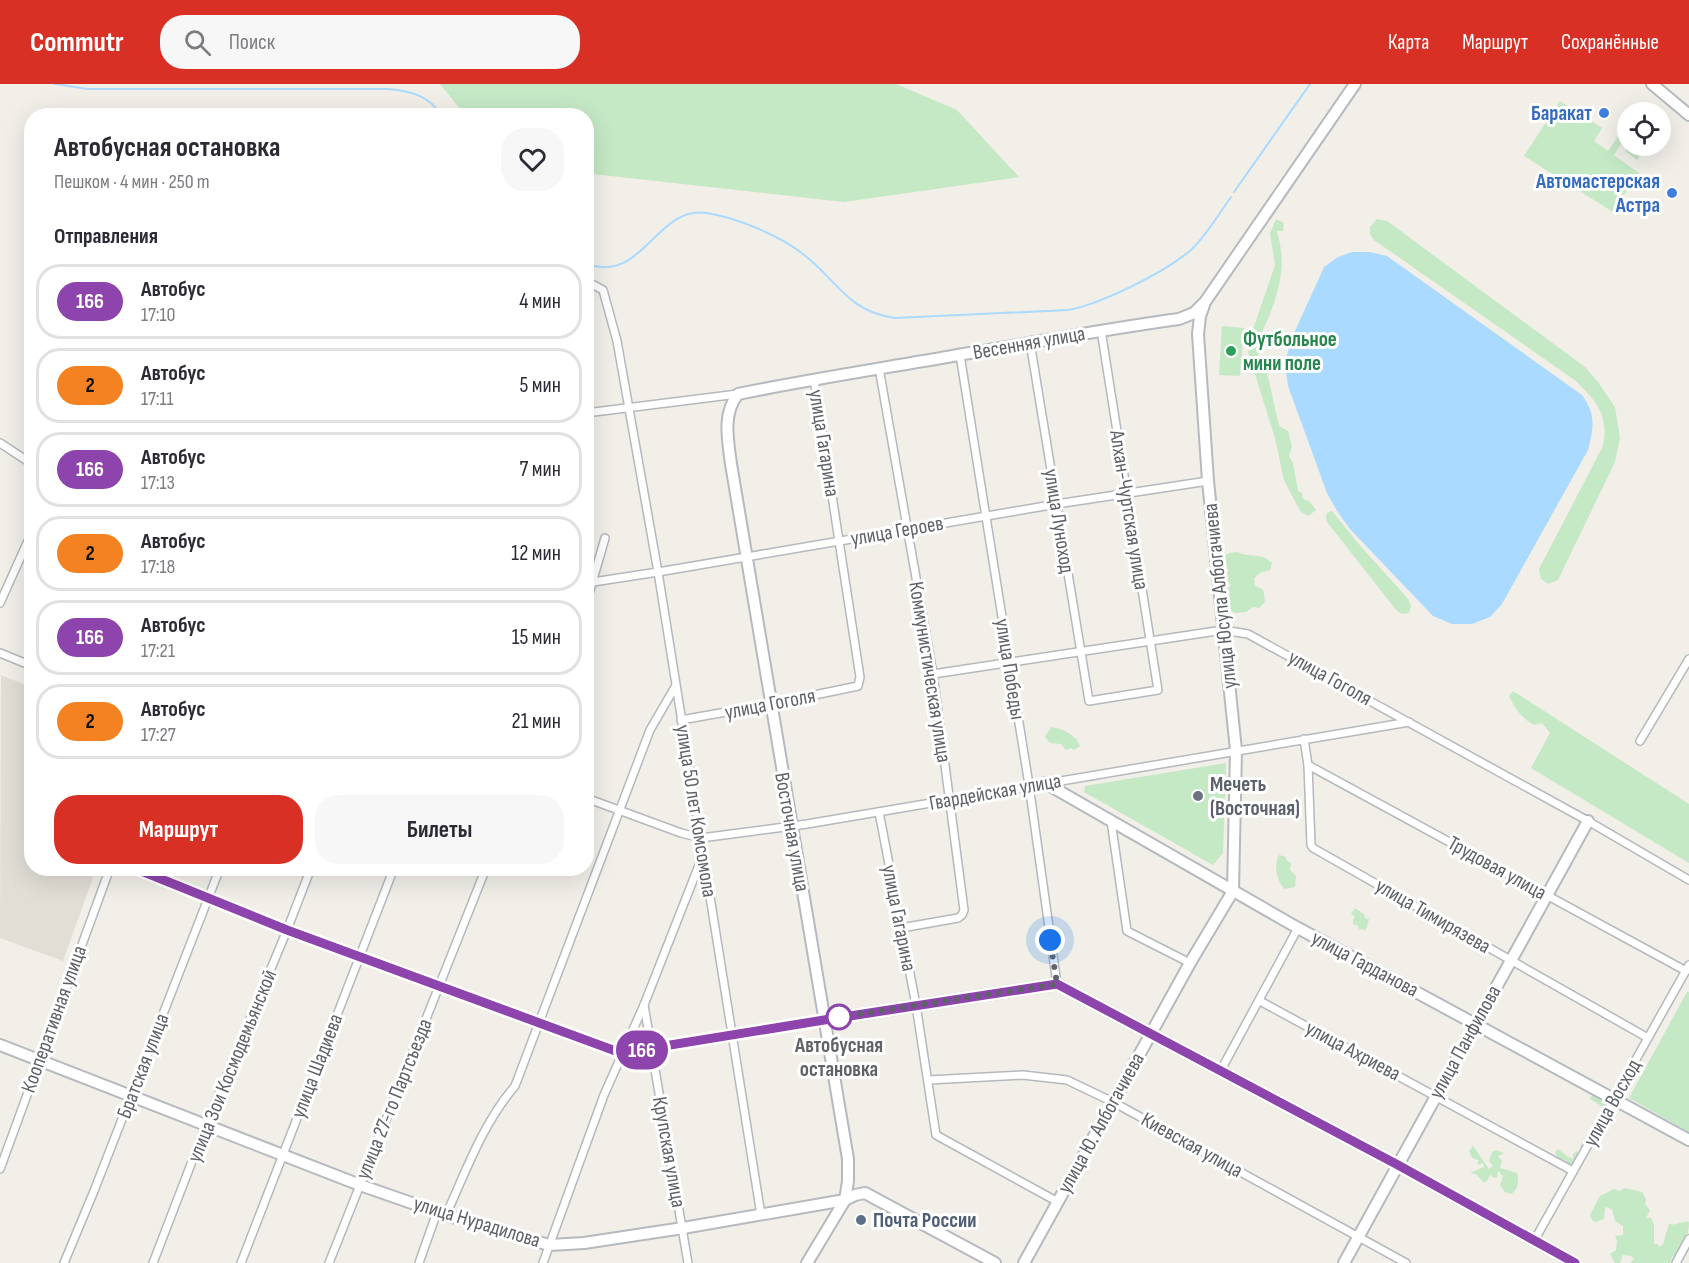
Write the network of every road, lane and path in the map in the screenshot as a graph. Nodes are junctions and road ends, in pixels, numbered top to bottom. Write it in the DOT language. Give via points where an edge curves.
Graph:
graph roads {
  1 [pos="1355,84"];
  2 [pos="1652,84"];
  3 [pos="1689,115"];
  4 [pos="594,285"];
  5 [pos="1205,302"];
  6 [pos="1101,330"];
  7 [pos="1029,342"];
  8 [pos="960,355"];
  9 [pos="879,368"];
  10 [pos="814,379"];
  11 [pos="738,393"];
  12 [pos="628,407"];
  13 [pos="594,412"];
  14 [pos="0,443"];
  15 [pos="24,459"];
  16 [pos="1208,481"];
  17 [pos="1127,494"];
  18 [pos="1057,504"];
  19 [pos="985,516"];
  20 [pos="907,530"];
  21 [pos="605,538"];
  22 [pos="838,542"];
  23 [pos="24,550"];
  24 [pos="748,557"];
  25 [pos="594,570"];
  26 [pos="658,572"];
  27 [pos="594,580"];
  28 [pos="0,603"];
  29 [pos="1223,630"];
  30 [pos="1150,641"];
  31 [pos="0,653"];
  32 [pos="1080,653"];
  33 [pos="1689,658"];
  34 [pos="24,663"];
  35 [pos="1009,663"];
  36 [pos="933,675"];
  37 [pos="858,686"];
  38 [pos="675,687"];
  39 [pos="1089,700"];
  40 [pos="771,704"];
  41 [pos="681,720"];
  42 [pos="1409,722"];
  43 [pos="1304,739"];
  44 [pos="1640,741"];
  45 [pos="1236,750"];
  46 [pos="1308,765"];
  47 [pos="1045,783"];
  48 [pos="1029,785"];
  49 [pos="594,801"];
  50 [pos="948,801"];
  51 [pos="620,810"];
  52 [pos="879,812"];
  53 [pos="1111,821"];
  54 [pos="1588,821"];
  55 [pos="791,827"];
  56 [pos="701,838"];
  57 [pos="704,853"];
  58 [pos="107,876"];
  59 [pos="154,876"];
  60 [pos="217,876"];
  61 [pos="308,876"];
  62 [pos="391,876"];
  63 [pos="483,876"];
  64 [pos="1689,880"];
  65 [pos="1233,891"];
  66 [pos="1546,895"];
  67 [pos="208,898"];
  68 [pos="901,928"];
  69 [pos="1298,928"];
  70 [pos="287,930"];
  71 [pos="359,956"];
  72 [pos="1510,960"];
  73 [pos="1190,963"];
  74 [pos="1687,968"];
  75 [pos="1057,984"];
  76 [pos="440,987"];
  77 [pos="1260,1001"];
  78 [pos="644,1005"];
  79 [pos="916,1005"];
  80 [pos="824,1020"];
  81 [pos="540,1024"];
  82 [pos="1476,1024"];
  83 [pos="1151,1034"];
  84 [pos="730,1036"];
  85 [pos="1648,1038"];
  86 [pos="0,1045"];
  87 [pos="651,1049"];
  88 [pos="621,1053"];
  89 [pos="39,1060"];
  90 [pos="1221,1070"];
  91 [pos="928,1080"];
  92 [pos="1436,1095"];
  93 [pos="131,1096"];
  94 [pos="1614,1099"];
  95 [pos="1113,1102"];
  96 [pos="206,1125"];
  97 [pos="1689,1140"];
  98 [pos="283,1154"];
  99 [pos="1398,1165"];
  100 [pos="0,1169"];
  101 [pos="1573,1172"];
  102 [pos="849,1181"];
  103 [pos="360,1185"];
  104 [pos="863,1193"];
  105 [pos="845,1200"];
  106 [pos="1058,1202"];
  107 [pos="441,1213"];
  108 [pos="761,1215"];
  109 [pos="683,1228"];
  110 [pos="1358,1237"];
  111 [pos="1689,1239"];
  112 [pos="1534,1241"];
  113 [pos="549,1245"];
  114 [pos="64,1263"];
  115 [pos="153,1263"];
  116 [pos="241,1263"];
  117 [pos="329,1263"];
  118 [pos="419,1263"];
  119 [pos="543,1263"];
  120 [pos="688,1263"];
  121 [pos="807,1263"];
  122 [pos="995,1263"];
  123 [pos="1024,1263"];
  124 [pos="1344,1263"];
  125 [pos="1406,1263"];
  126 [pos="1575,1263"];
  127 [pos="1676,1263"];
  1 -- 5 [label="street, Весенняя улица"];
  2 -- 3 [label="street"];
  4 -- 12 [label="street, улица 50 лет Комсомола" via="603,290 617,341"];
  5 -- 6 [label="street, Весенняя улица" via="1186,317"];
  5 -- 16 [label="street, улица Юсупа Албогачиева" via="1198,334"];
  6 -- 7 [label="street, Весенняя улица"];
  6 -- 17 [label="street, Алхан-Чуртская улица"];
  7 -- 8 [label="street, Весенняя улица"];
  7 -- 18 [label="street, улица Луноход"];
  8 -- 9 [label="street, Весенняя улица"];
  8 -- 19 [label="street, улица Победы"];
  9 -- 10 [label="street, Весенняя улица"];
  9 -- 20 [label="street, Коммунистическая улица"];
  10 -- 11 [label="street, Весенняя улица"];
  10 -- 22 [label="street, улица Гагарина"];
  11 -- 12 [label="street, Весенняя улица"];
  11 -- 24 [label="street, Восточная улица" via="730,405 727,428"];
  12 -- 13 [label="street, Весенняя улица"];
  12 -- 26 [label="street, улица 50 лет Комсомола"];
  14 -- 15 [label="street"];
  16 -- 17 [label="street, улица Героев"];
  16 -- 29 [label="street, улица Юсупа Албогачиева"];
  17 -- 18 [label="street, улица Героев"];
  17 -- 30 [label="street, Алхан-Чуртская улица"];
  18 -- 19 [label="street, улица Героев"];
  18 -- 32 [label="street, улица Луноход"];
  19 -- 20 [label="street, улица Героев"];
  19 -- 35 [label="street, улица Победы"];
  20 -- 22 [label="street, улица Героев"];
  20 -- 36 [label="street, Коммунистическая улица"];
  21 -- 25 [label="street"];
  22 -- 24 [label="street, улица Героев"];
  22 -- 37 [label="street, улица Гагарина" via="860,676"];
  23 -- 28 [label="street"];
  24 -- 26 [label="street, улица Героев"];
  24 -- 40 [label="street, Восточная улица"];
  26 -- 27 [label="street, улица Героев"];
  26 -- 38 [label="street, улица 50 лет Комсомола"];
  29 -- 30 [label="street, улица Гоголя"];
  29 -- 42 [label="street, улица Гоголя" via="1248,634"];
  29 -- 45 [label="street, улица Юсупа Албогачиева"];
  30 -- 32 [label="street, улица Гоголя"];
  30 -- 39 [label="street, Алхан-Чуртская улица" via="1158,690"];
  31 -- 34 [label="street"];
  32 -- 35 [label="street, улица Гоголя"];
  32 -- 39 [label="street, улица Луноход"];
  33 -- 44 [label="street"];
  35 -- 36 [label="street, улица Гоголя"];
  35 -- 48 [label="street, улица Победы"];
  36 -- 50 [label="street, Коммунистическая улица"];
  37 -- 40 [label="street, улица Гоголя"];
  38 -- 41 [label="street, улица 50 лет Комсомола"];
  38 -- 51 [label="street" via="650,730"];
  40 -- 41 [label="street, улица Гоголя"];
  40 -- 55 [label="street, Восточная улица"];
  41 -- 56 [label="street, улица 50 лет Комсомола"];
  42 -- 43 [label="street, Гвардейская улица"];
  42 -- 54 [label="street, улица Гоголя"];
  43 -- 45 [label="street, Гвардейская улица"];
  43 -- 46 [label="street, улица Тимирязева"];
  45 -- 47 [label="street, Гвардейская улица"];
  45 -- 65 [label="street, улица Юсупа Албогачиева"];
  46 -- 66 [label="street, Трудовая улица"];
  46 -- 72 [label="street, улица Тимирязева" via="1313,848"];
  47 -- 48 [label="street, Гвардейская улица"];
  47 -- 53 [label="street, улица Гарданова"];
  48 -- 50 [label="street, Гвардейская улица"];
  48 -- 75 [label="street, улица Победы"];
  49 -- 51 [label="street, Гвардейская улица"];
  50 -- 52 [label="street, Гвардейская улица"];
  50 -- 68 [label="street, Коммунистическая улица" via="962,915"];
  51 -- 56 [label="street, Гвардейская улица"];
  51 -- 81 [label="street"];
  52 -- 55 [label="street, Гвардейская улица"];
  52 -- 68 [label="street, улица Гагарина"];
  53 -- 65 [label="street, улица Гарданова"];
  53 -- 73 [label="street" via="1127,931"];
  54 -- 64 [label="street, улица Гоголя"];
  54 -- 66 [label="street, улица Панфилова"];
  55 -- 56 [label="street, Гвардейская улица"];
  55 -- 80 [label="street, Восточная улица"];
  56 -- 57 [label="street, улица 50 лет Комсомола"];
  57 -- 78 [label="street"];
  57 -- 84 [label="street, улица 50 лет Комсомола"];
  58 -- 89 [label="street, Кооперативная улица"];
  59 -- 67 [label="street"];
  60 -- 67 [label="street, Братская улица"];
  61 -- 70 [label="street, улица Зои Космодемьянской"];
  62 -- 71 [label="street, улица Шадиева"];
  63 -- 76 [label="street, улица 27-го Партсъезда"];
  65 -- 69 [label="street, улица Гарданова"];
  65 -- 73 [label="street, улица Ю. Албогачиева"];
  66 -- 72 [label="street, улица Панфилова"];
  66 -- 74 [label="street, Трудовая улица"];
  67 -- 70 [label="street"];
  67 -- 93 [label="street, Братская улица"];
  68 -- 79 [label="street, улица Гагарина"];
  69 -- 77 [label="street"];
  69 -- 82 [label="street, улица Гарданова"];
  70 -- 71 [label="street"];
  70 -- 96 [label="street, улица Зои Космодемьянской"];
  71 -- 76 [label="street"];
  71 -- 98 [label="street, улица Шадиева"];
  72 -- 82 [label="street, улица Панфилова"];
  72 -- 85 [label="street, улица Тимирязева"];
  73 -- 83 [label="street, улица Ю. Албогачиева"];
  74 -- 85 [label="street, улица Восход"];
  75 -- 79 [label="street"];
  75 -- 83 [label="street"];
  76 -- 81 [label="street"];
  76 -- 103 [label="street, улица 27-го Партсъезда"];
  77 -- 90 [label="street"];
  77 -- 92 [label="street, улица Ахриева"];
  78 -- 87 [label="street, Крупская улица"];
  78 -- 88 [label="street"];
  79 -- 80 [label="street"];
  79 -- 91 [label="street, улица Гагарина"];
  80 -- 84 [label="street"];
  80 -- 102 [label="street, Восточная улица"];
  81 -- 88 [label="street"];
  81 -- 107 [label="street" via="515,1086 501,1103"];
  82 -- 92 [label="street, улица Панфилова"];
  82 -- 94 [label="street, улица Гарданова"];
  83 -- 90 [label="street"];
  83 -- 95 [label="street, улица Ю. Албогачиева"];
  84 -- 87 [label="street"];
  84 -- 108 [label="street, улица 50 лет Комсомола"];
  85 -- 94 [label="street, улица Восход"];
  86 -- 89 [label="street, улица Нурадилова"];
  87 -- 88 [label="street"];
  87 -- 109 [label="street, Крупская улица"];
  88 -- 113 [label="street"];
  89 -- 93 [label="street, улица Нурадилова"];
  89 -- 100 [label="street, Кооперативная улица"];
  90 -- 99 [label="street"];
  91 -- 95 [label="street, Киевская улица" via="1023,1075 1067,1080"];
  91 -- 106 [label="street, улица Гагарина" via="936,1135"];
  92 -- 99 [label="street, улица Панфилова"];
  92 -- 101 [label="street, улица Ахриева"];
  93 -- 96 [label="street, улица Нурадилова"];
  93 -- 114 [label="street, Братская улица"];
  94 -- 97 [label="street, улица Гарданова"];
  94 -- 101 [label="street, улица Восход"];
  95 -- 106 [label="street, улица Ю. Албогачиева"];
  95 -- 110 [label="street, Киевская улица"];
  96 -- 98 [label="street, улица Нурадилова"];
  96 -- 115 [label="street, улица Зои Космодемьянской"];
  98 -- 103 [label="street, улица Нурадилова"];
  98 -- 116 [label="street, улица Шадиева"];
  99 -- 110 [label="street, улица Панфилова"];
  99 -- 112 [label="street"];
  101 -- 112 [label="street, улица Восход"];
  102 -- 104 [label="street"];
  102 -- 105 [label="street, Восточная улица"];
  103 -- 107 [label="street, улица Нурадилова"];
  103 -- 117 [label="street, улица 27-го Партсъезда"];
  104 -- 105 [label="street, улица Нурадилова"];
  104 -- 122 [label="street"];
  105 -- 108 [label="street, улица Нурадилова"];
  105 -- 121 [label="street, Восточная улица"];
  106 -- 123 [label="street, улица Ю. Албогачиева"];
  107 -- 113 [label="street, улица Нурадилова"];
  107 -- 118 [label="street"];
  108 -- 109 [label="street, улица Нурадилова"];
  109 -- 113 [label="street, улица Нурадилова"];
  109 -- 120 [label="street, Крупская улица"];
  110 -- 124 [label="street, улица Панфилова"];
  110 -- 125 [label="street, Киевская улица"];
  111 -- 127 [label="street"];
  112 -- 126 [label="street"];
  113 -- 119 [label="street"];
}
